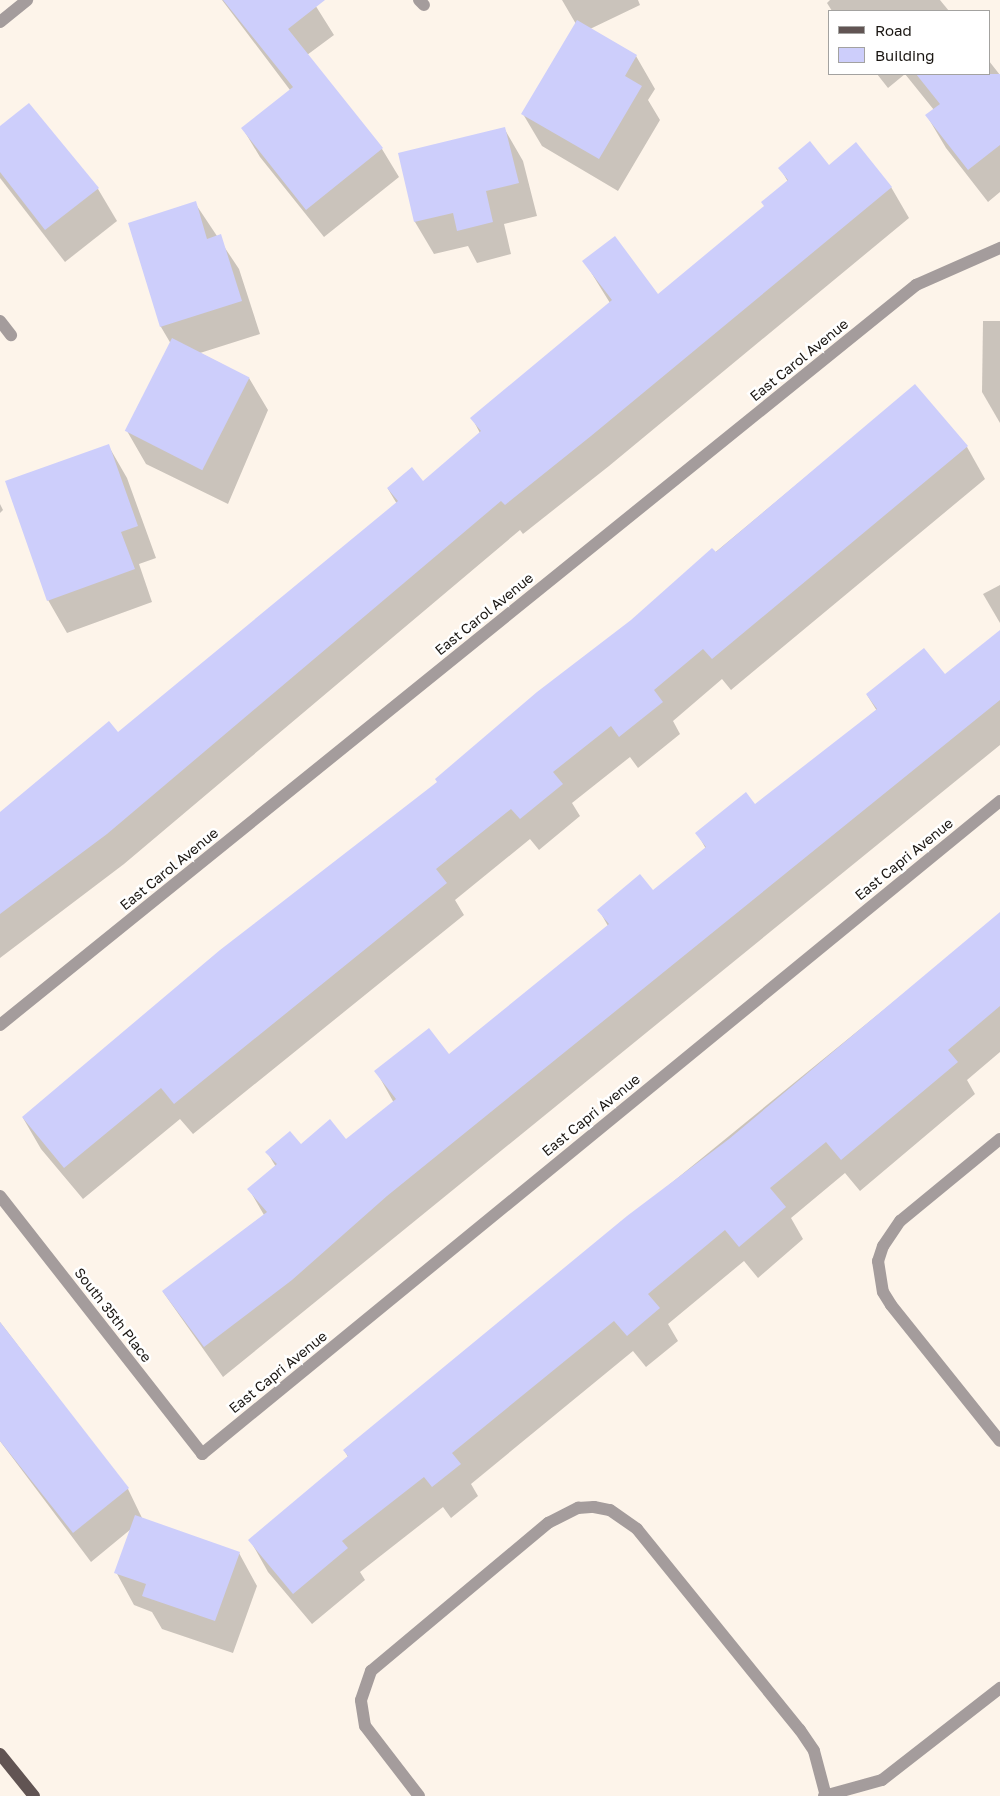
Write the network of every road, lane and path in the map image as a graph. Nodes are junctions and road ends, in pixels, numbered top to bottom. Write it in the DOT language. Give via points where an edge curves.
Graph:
graph roads {
  1 [pos="27,0"];
  2 [pos="0,22"];
  3 [pos="1000,248"];
  4 [pos="0,321"];
  5 [pos="11,335"];
  6 [pos="1000,801"];
  7 [pos="0,1025"];
  8 [pos="1000,1138"];
  9 [pos="0,1196"];
  10 [pos="1000,1441"];
  11 [pos="202,1454"];
  12 [pos="1000,1688"];
  13 [pos="0,1754"];
  14 [pos="34,1796"];
  15 [pos="419,1796"];
  16 [pos="825,1796"];
  1 -- 2 [label="street"];
  3 -- 7 [label="street, East Carol Avenue" via="916,284"];
  4 -- 5 [label="street"];
  6 -- 11 [label="street, East Capri Avenue"];
  8 -- 10 [label="street" via="900,1221 882,1246 878,1261 883,1292 891,1305"];
  9 -- 11 [label="street, South 35th Place"];
  12 -- 16 [label="street" via="904,1767 882,1780"];
  13 -- 14 [label="main road"];
  15 -- 16 [label="street" via="365,1726 361,1700 371,1671 548,1523 578,1508 594,1507 610,1510 638,1529 800,1730 814,1751"];
}
